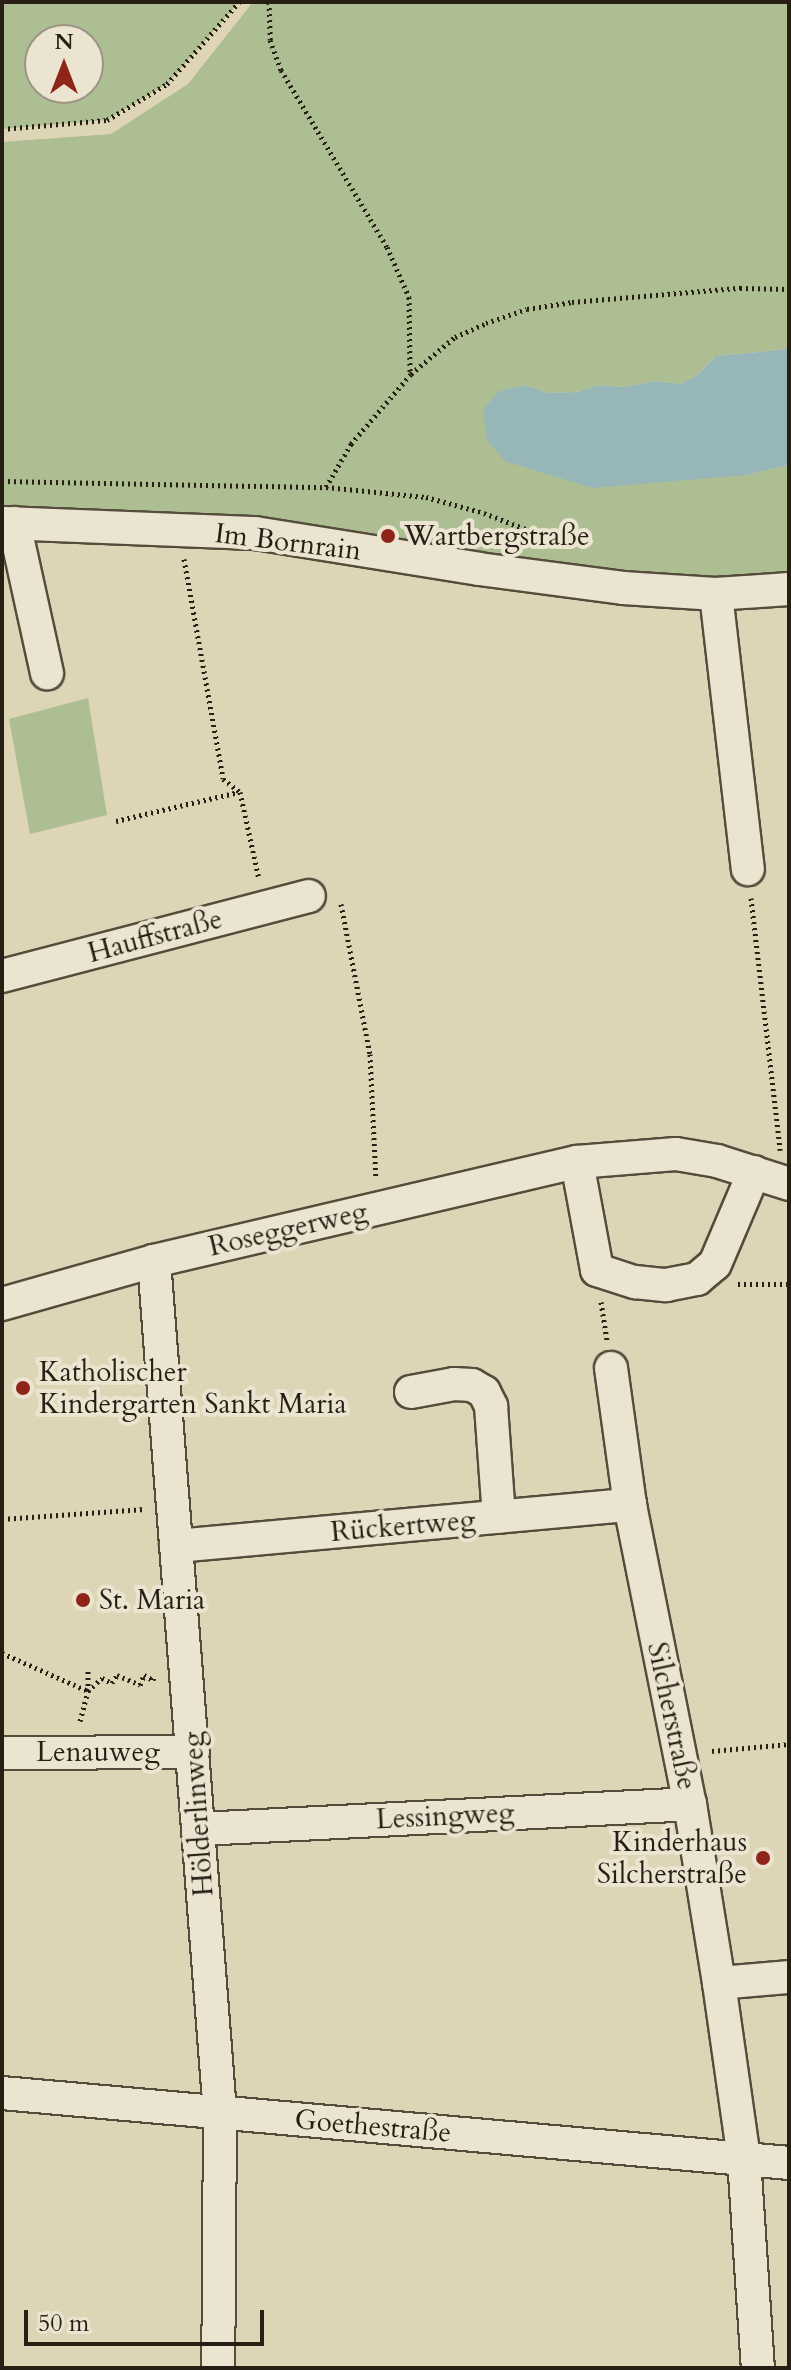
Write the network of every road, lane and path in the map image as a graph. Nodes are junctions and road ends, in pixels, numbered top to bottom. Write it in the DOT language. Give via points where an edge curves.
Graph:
graph roads {
  1 [pos="239,2"];
  2 [pos="269,2"];
  3 [pos="2,129"];
  4 [pos="789,289"];
  5 [pos="411,374"];
  6 [pos="2,481"];
  7 [pos="177,483"];
  8 [pos="326,487"];
  9 [pos="8,523"];
  10 [pos="178,530"];
  11 [pos="584,551"];
  12 [pos="789,589"];
  13 [pos="716,594"];
  14 [pos="47,673"];
  15 [pos="240,792"];
  16 [pos="116,821"];
  17 [pos="748,869"];
  18 [pos="309,896"];
  19 [pos="265,906"];
  20 [pos="342,910"];
  21 [pos="2,976"];
  22 [pos="577,1162"];
  23 [pos="776,1179"];
  24 [pos="377,1208"];
  25 [pos="154,1261"];
  26 [pos="597,1270"];
  27 [pos="789,1284"];
  28 [pos="757,1286"];
  29 [pos="2,1304"];
  30 [pos="611,1368"];
  31 [pos="411,1392"];
  32 [pos="630,1505"];
  33 [pos="164,1508"];
  34 [pos="499,1517"];
  35 [pos="2,1519"];
  36 [pos="176,1546"];
  37 [pos="2,1653"];
  38 [pos="88,1668"];
  39 [pos="187,1672"];
  40 [pos="88,1691"];
  41 [pos="789,1744"];
  42 [pos="193,1752"];
  43 [pos="2,1753"];
  44 [pos="71,1753"];
  45 [pos="679,1757"];
  46 [pos="690,1804"];
  47 [pos="200,1829"];
  48 [pos="789,1977"];
  49 [pos="719,1983"];
  50 [pos="2,2093"];
  51 [pos="220,2113"];
  52 [pos="744,2159"];
  53 [pos="789,2163"];
  54 [pos="218,2368"];
  55 [pos="758,2368"];
  1 -- 3 [label="path" via="167,84 107,120"];
  2 -- 5 [label="path" via="270,40 281,70 387,247 409,297"];
  4 -- 5 [label="path" via="740,288 527,309 455,337"];
  5 -- 8 [label="path" via="351,444"];
  6 -- 7 [label="path"];
  7 -- 8 [label="path"];
  7 -- 10 [label="path"];
  8 -- 11 [label="path" via="426,497"];
  9 -- 10 [label="street, Im Bornrain"];
  9 -- 14 [label="street"];
  10 -- 13 [label="street, Im Bornrain" via="255,533 479,569"];
  10 -- 15 [label="path" via="223,779"];
  12 -- 13 [label="street, Im Bornrain"];
  13 -- 17 [label="street"];
  15 -- 16 [label="path"];
  15 -- 19 [label="path"];
  17 -- 23 [label="path"];
  18 -- 19 [label="street, Hauffstraße"];
  19 -- 21 [label="street, Hauffstraße"];
  20 -- 24 [label="path" via="370,1054"];
  22 -- 23 [label="street, Roseggerweg" via="676,1154"];
  22 -- 24 [label="street, Roseggerweg"];
  22 -- 26 [label="street"];
  23 -- 26 [label="street" via="715,1264 697,1279 666,1285"];
  24 -- 25 [label="street, Roseggerweg"];
  25 -- 29 [label="street, Roseggerweg"];
  25 -- 33 [label="street, Hölderlinweg"];
  26 -- 30 [label="path"];
  27 -- 28 [label="path"];
  30 -- 32 [label="street, Silcherstraße"];
  31 -- 34 [label="street" via="454,1384 484,1392 491,1406"];
  32 -- 34 [label="street, Rückertweg"];
  32 -- 45 [label="street, Silcherstraße"];
  33 -- 35 [label="path"];
  33 -- 36 [label="street, Hölderlinweg"];
  34 -- 36 [label="street, Rückertweg"];
  36 -- 39 [label="street, Hölderlinweg"];
  37 -- 40 [label="path"];
  38 -- 40 [label="path"];
  39 -- 40 [label="path" via="156,1671 153,1680 144,1675 140,1685 117,1675 112,1683 102,1678"];
  39 -- 42 [label="street, Hölderlinweg"];
  40 -- 44 [label="path"];
  41 -- 45 [label="path"];
  42 -- 44 [label="street, Lenauweg"];
  42 -- 47 [label="street, Hölderlinweg"];
  43 -- 44 [label="street, Lenauweg"];
  45 -- 46 [label="street, Silcherstraße"];
  46 -- 47 [label="street, Lessingweg"];
  46 -- 49 [label="street, Silcherstraße"];
  47 -- 51 [label="street, Hölderlinweg"];
  48 -- 49 [label="street"];
  49 -- 52 [label="street, Silcherstraße"];
  50 -- 51 [label="street, Goethestraße"];
  51 -- 52 [label="street, Goethestraße"];
  51 -- 54 [label="street, Hölderlinweg"];
  52 -- 53 [label="street, Goethestraße"];
  52 -- 55 [label="street, Silcherstraße"];
}
